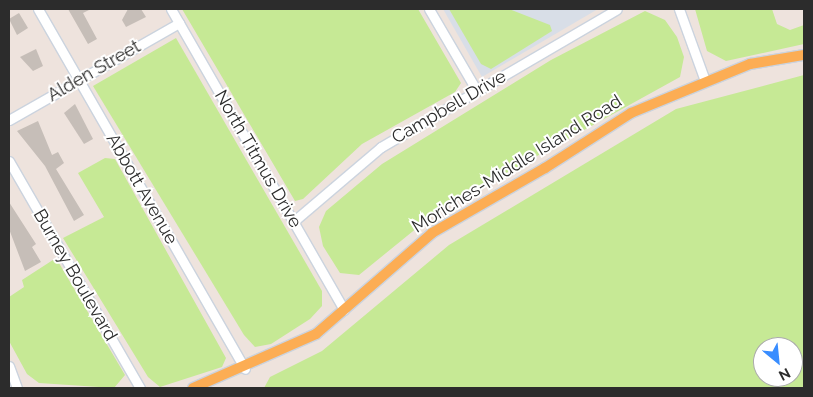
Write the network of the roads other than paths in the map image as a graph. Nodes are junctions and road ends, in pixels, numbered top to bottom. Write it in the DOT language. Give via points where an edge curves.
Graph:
graph roads {
  1 [pos="38,9"];
  2 [pos="171,9"];
  3 [pos="429,9"];
  4 [pos="617,9"];
  5 [pos="679,9"];
  6 [pos="179,23"];
  7 [pos="804,55"];
  8 [pos="77,81"];
  9 [pos="705,81"];
  10 [pos="476,90"];
  11 [pos="9,120"];
  12 [pos="9,162"];
  13 [pos="294,221"];
  14 [pos="344,310"];
  15 [pos="9,366"];
  16 [pos="245,369"];
  17 [pos="17,388"];
  18 [pos="140,388"];
  19 [pos="193,388"];
  1 -- 8 [label="street, Abbott Avenue"];
  2 -- 6 [label="street, North Titmus Drive"];
  3 -- 10 [label="street"];
  4 -- 10 [label="street, Campbell Drive"];
  5 -- 9 [label="street"];
  6 -- 8 [label="street, Alden Street"];
  6 -- 13 [label="street, North Titmus Drive"];
  7 -- 9 [label="main road, Moriches-Middle Island Road" via="750,64"];
  8 -- 11 [label="street, Alden Street"];
  8 -- 16 [label="street, Abbott Avenue"];
  9 -- 14 [label="main road, Moriches-Middle Island Road" via="631,112 545,168 432,233"];
  10 -- 13 [label="street, Campbell Drive" via="367,157"];
  12 -- 18 [label="street, Burney Boulevard"];
  13 -- 14 [label="street, North Titmus Drive"];
  14 -- 16 [label="main road, Moriches-Middle Island Road" via="316,334"];
  15 -- 17 [label="street"];
  16 -- 19 [label="main road, Moriches-Middle Island Road"];
}
